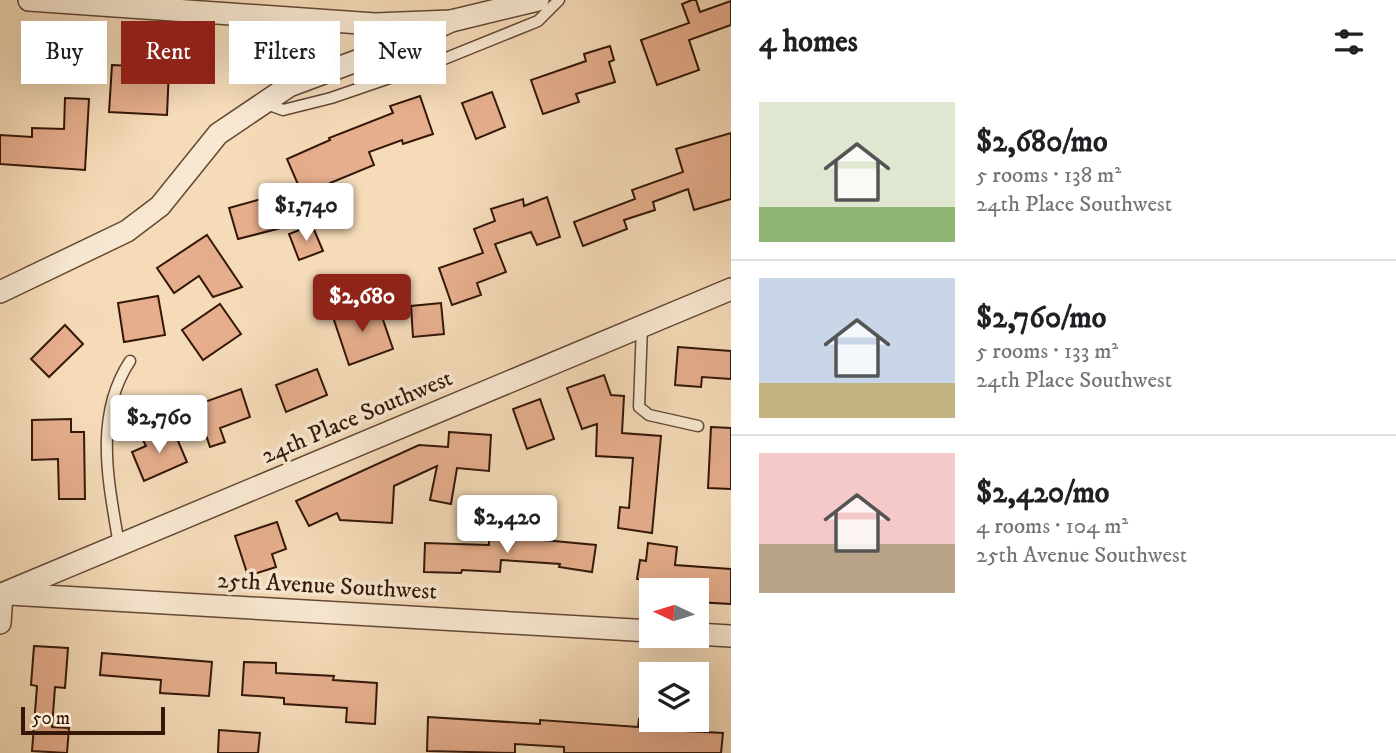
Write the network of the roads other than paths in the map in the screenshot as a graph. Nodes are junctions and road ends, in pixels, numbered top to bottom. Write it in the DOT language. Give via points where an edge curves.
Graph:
graph roads {
  1 [pos="29,0"];
  2 [pos="538,0"];
  3 [pos="559,0"];
  4 [pos="238,7"];
  5 [pos="452,21"];
  6 [pos="264,103"];
  7 [pos="731,289"];
  8 [pos="0,292"];
  9 [pos="642,326"];
  10 [pos="130,361"];
  11 [pos="698,426"];
  12 [pos="119,545"];
  13 [pos="1,594"];
  14 [pos="0,624"];
  15 [pos="639,630"];
  16 [pos="709,635"];
  17 [pos="731,636"];
  1 -- 4 [label="street"];
  2 -- 5 [label="street"];
  3 -- 6 [label="lane" via="538,21 427,65 284,110"];
  4 -- 5 [label="street" via="375,24"];
  5 -- 6 [label="street" via="289,86"];
  6 -- 8 [label="street" via="218,134 160,206 127,231"];
  7 -- 9 [label="street, 24th Place Southwest"];
  9 -- 11 [label="lane" via="639,407 649,415"];
  9 -- 12 [label="street, 24th Place Southwest"];
  10 -- 12 [label="lane" via="108,408 106,442"];
  12 -- 13 [label="street, 24th Place Southwest"];
  13 -- 14 [label="street"];
  13 -- 15 [label="street, 25th Avenue Southwest"];
  16 -- 17 [label="street"];
}
